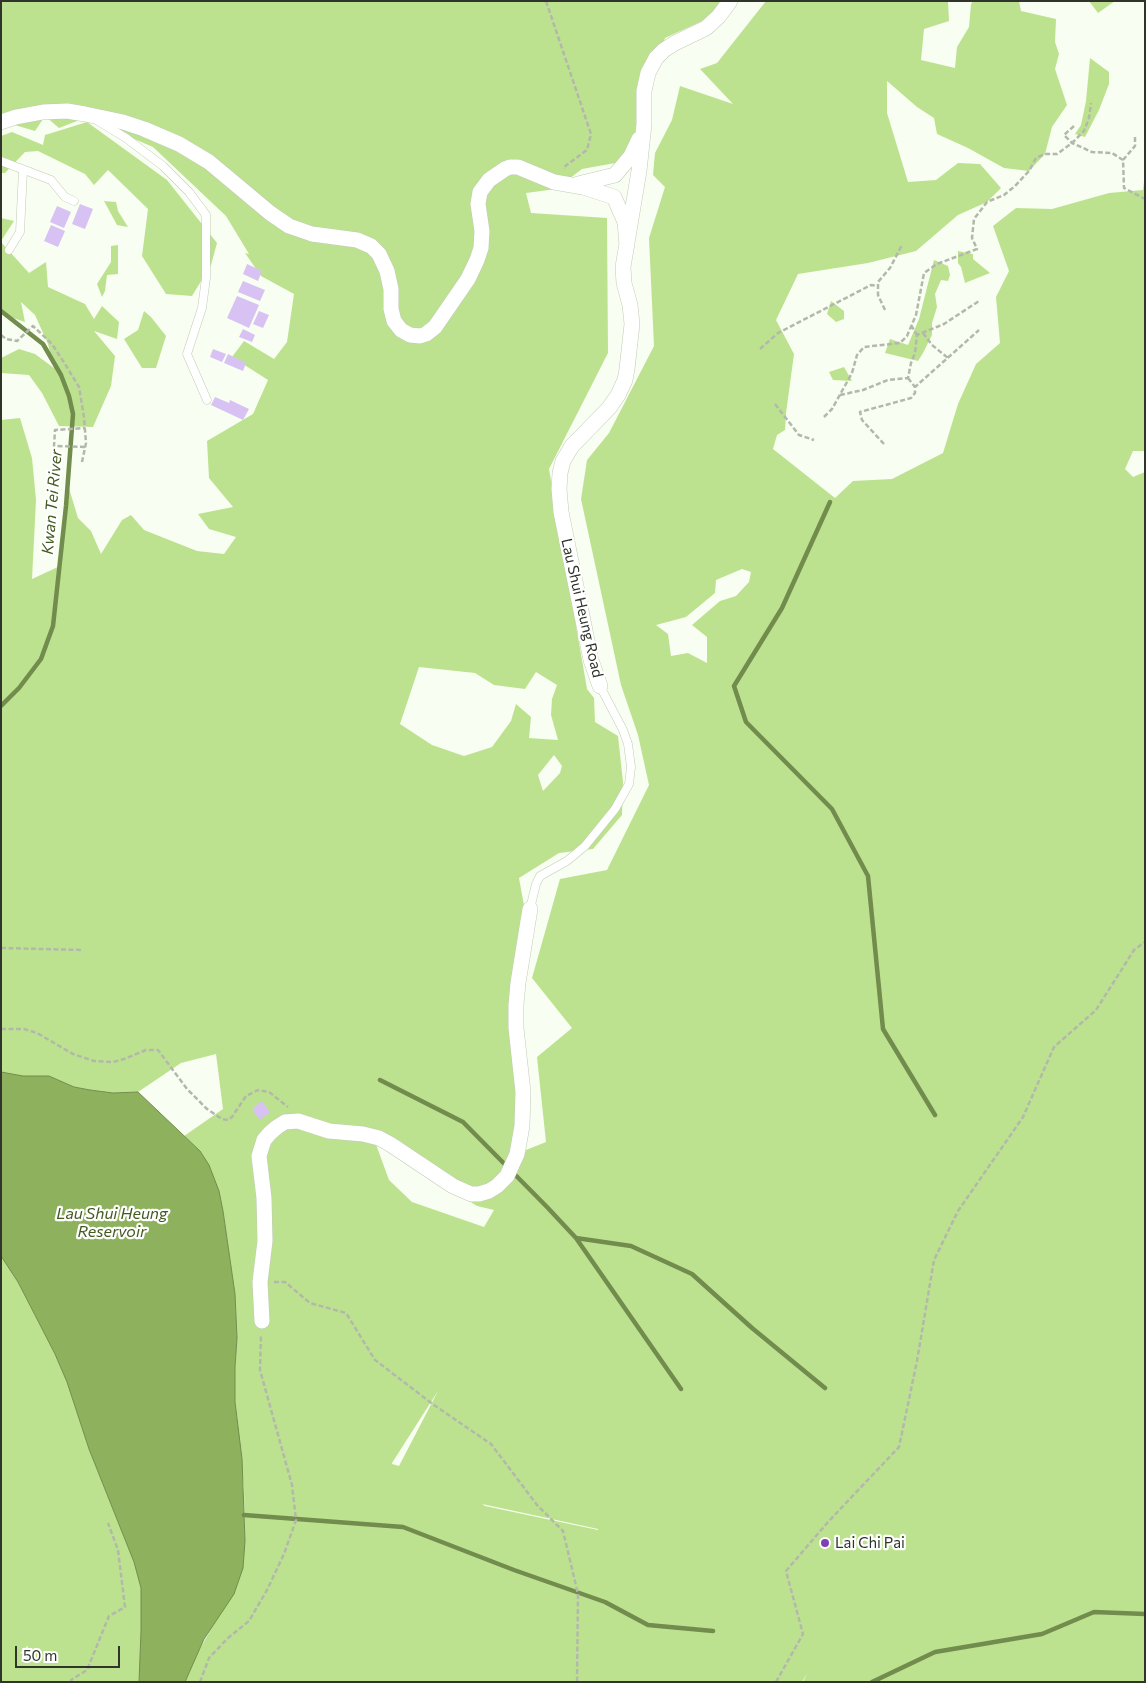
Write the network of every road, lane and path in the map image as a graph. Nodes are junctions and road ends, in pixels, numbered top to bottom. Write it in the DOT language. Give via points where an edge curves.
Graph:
graph roads {
  1 [pos="546,1"];
  2 [pos="730,1"];
  3 [pos="1091,104"];
  4 [pos="85,114"];
  5 [pos="1,122"];
  6 [pos="644,124"];
  7 [pos="1074,126"];
  8 [pos="1135,137"];
  9 [pos="1072,143"];
  10 [pos="1123,160"];
  11 [pos="1,162"];
  12 [pos="23,170"];
  13 [pos="615,175"];
  14 [pos="571,185"];
  15 [pos="636,190"];
  16 [pos="614,197"];
  17 [pos="1145,199"];
  18 [pos="74,201"];
  19 [pos="627,245"];
  20 [pos="902,245"];
  21 [pos="9,250"];
  22 [pos="878,286"];
  23 [pos="979,301"];
  24 [pos="885,310"];
  25 [pos="911,325"];
  26 [pos="979,330"];
  27 [pos="923,332"];
  28 [pos="1,335"];
  29 [pos="918,336"];
  30 [pos="760,349"];
  31 [pos="948,358"];
  32 [pos="908,378"];
  33 [pos="915,387"];
  34 [pos="840,395"];
  35 [pos="207,400"];
  36 [pos="775,404"];
  37 [pos="824,417"];
  38 [pos="85,428"];
  39 [pos="814,440"];
  40 [pos="884,444"];
  41 [pos="85,447"];
  42 [pos="82,462"];
  43 [pos="600,686"];
  44 [pos="530,909"];
  45 [pos="1145,942"];
  46 [pos="1,948"];
  47 [pos="83,950"];
  48 [pos="1,1028"];
  49 [pos="291,1109"];
  50 [pos="260,1282"];
  51 [pos="262,1322"];
  52 [pos="108,1523"];
  53 [pos="72,1682"];
  54 [pos="200,1682"];
  55 [pos="577,1682"];
  56 [pos="776,1682"];
  1 -- 14 [label="path" via="591,134 587,150 564,167"];
  2 -- 6 [label="street" via="706,28 668,46 656,58 645,86"];
  3 -- 9 [label="path" via="1084,131"];
  4 -- 5 [label="street" via="43,112"];
  4 -- 14 [label="street" via="144,129 195,153 270,213 296,229 357,240 371,246 387,271 394,321 410,335 420,336 435,327 474,267 482,240 478,198 489,180 514,166 554,182"];
  4 -- 35 [label="lane" via="126,138 163,166 206,215 206,278 202,308 188,354"];
  6 -- 13 [label="street" via="634,151"];
  6 -- 15 [label="street, Lau Shui Heung Road"];
  7 -- 9 [label="path" via="1064,135"];
  8 -- 10 [label="path" via="1135,146"];
  9 -- 10 [label="path" via="1092,152 1112,153"];
  9 -- 25 [label="path" via="1057,154 1036,158 1016,186 987,202 974,219 972,238 977,249 937,264 924,273"];
  10 -- 17 [label="path" via="1124,188"];
  11 -- 12 [label="lane"];
  12 -- 18 [label="lane" via="51,180"];
  12 -- 21 [label="lane" via="20,232"];
  13 -- 14 [label="street"];
  13 -- 15 [label="street" via="630,175 636,181"];
  13 -- 16 [label="street, Lau Shui Heung Road" via="609,186"];
  14 -- 16 [label="street"];
  15 -- 16 [label="street" via="625,200"];
  15 -- 19 [label="street, Lau Shui Heung Road"];
  16 -- 19 [label="street, Lau Shui Heung Road" via="625,222"];
  19 -- 43 [label="street, Lau Shui Heung Road" via="623,268 632,324 625,380 614,402 569,450 559,481 561,512 591,660"];
  20 -- 22 [label="path"];
  22 -- 24 [label="path" via="878,295"];
  22 -- 30 [label="path" via="871,285 778,333"];
  23 -- 27 [label="path" via="944,324"];
  25 -- 29 [label="path"];
  25 -- 34 [label="path" via="900,343 864,347 857,355"];
  26 -- 31 [label="path"];
  27 -- 29 [label="path"];
  27 -- 31 [label="path" via="932,345"];
  28 -- 38 [label="path" via="17,341 33,326 52,344 79,387"];
  29 -- 32 [label="path"];
  31 -- 33 [label="path"];
  32 -- 33 [label="path"];
  32 -- 34 [label="path" via="888,380"];
  33 -- 40 [label="path" via="911,398 860,412 862,420"];
  34 -- 37 [label="path"];
  36 -- 39 [label="path" via="799,435"];
  38 -- 41 [label="path"];
  38 -- 41 [label="path" via="54,430 54,446"];
  41 -- 42 [label="path"];
  43 -- 44 [label="lane, Lau Shui Heung Road" via="628,744 629,784 615,809 585,846 540,876"];
  44 -- 50 [label="street, Lau Shui Heung Road" via="516,1005 523,1092 522,1126 517,1154 507,1176 489,1191 472,1194 453,1186 380,1138 329,1131 298,1121 285,1122 266,1136 259,1156 265,1241"];
  45 -- 56 [label="path" via="1134,950 1096,1010 1054,1047 1023,1117 958,1211 934,1260 899,1448 786,1571 803,1634"];
  46 -- 47 [label="path"];
  48 -- 49 [label="path" via="38,1033 73,1054 94,1061 113,1062 150,1049 158,1050 187,1089 222,1120 232,1117 246,1096 258,1090 269,1092"];
  50 -- 51 [label="street, Lau Shui Heung Road"];
  50 -- 55 [label="path" via="285,1282 310,1303 346,1313 375,1360 491,1444 536,1505 563,1531 578,1594"];
  51 -- 54 [label="path" via="260,1370 292,1485 296,1520 284,1554 249,1621 210,1658"];
  52 -- 53 [label="path" via="118,1550 125,1607 109,1616 87,1670"];
}
